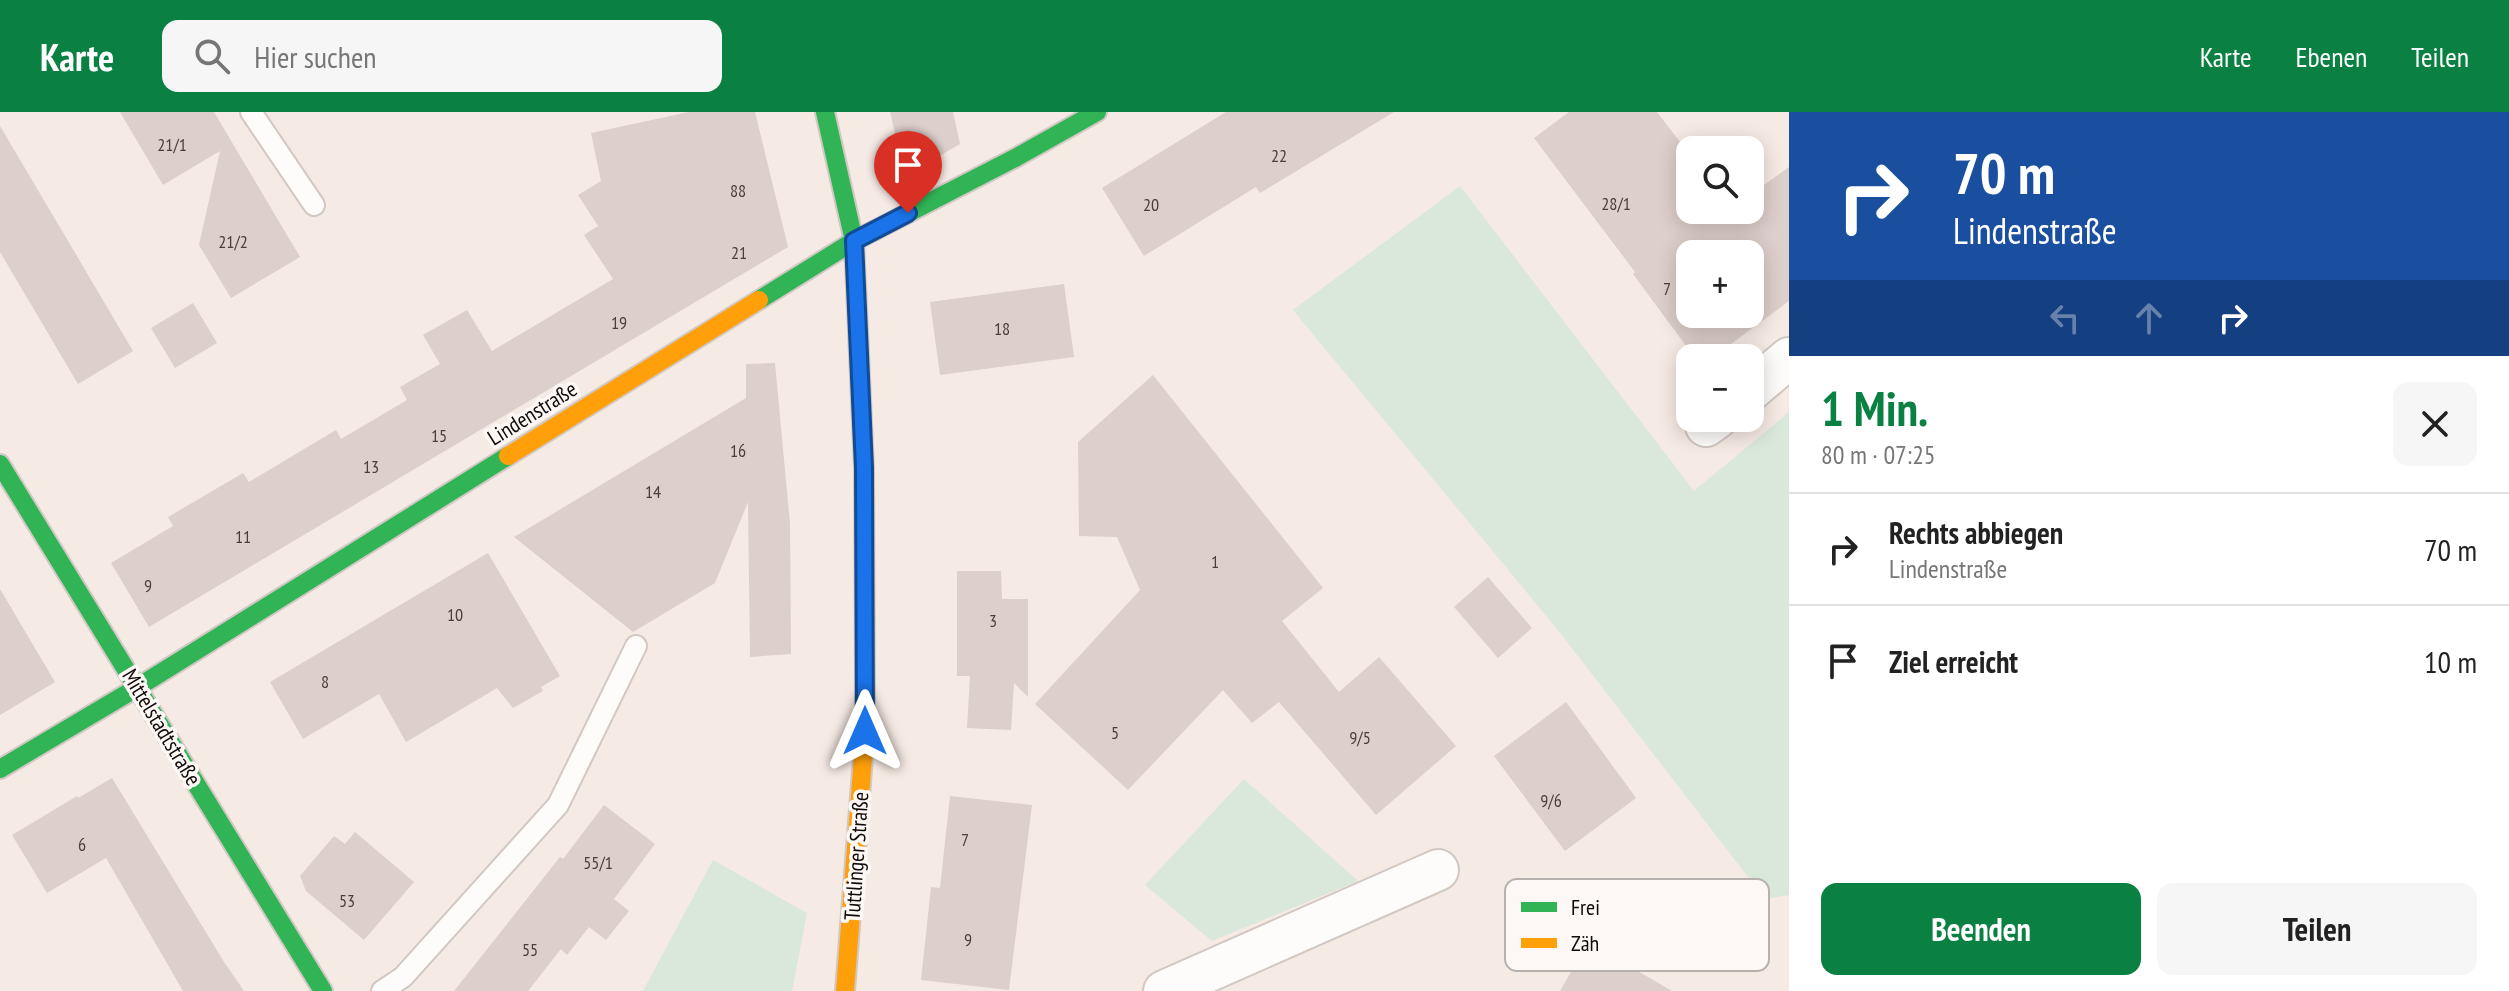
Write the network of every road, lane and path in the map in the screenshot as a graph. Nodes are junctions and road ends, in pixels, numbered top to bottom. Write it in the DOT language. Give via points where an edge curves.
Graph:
graph roads {
  1 [pos="251,112"];
  2 [pos="825,112"];
  3 [pos="1097,112"];
  4 [pos="314,205"];
  5 [pos="854,241"];
  6 [pos="1789,358"];
  7 [pos="1764,379"];
  8 [pos="0,464"];
  9 [pos="636,646"];
  10 [pos="138,687"];
  11 [pos="0,769"];
  12 [pos="1438,870"];
  13 [pos="323,991"];
  14 [pos="382,991"];
  15 [pos="845,991"];
  16 [pos="1164,991"];
  1 -- 4 [label="lane"];
  2 -- 5 [label="street, Tuttlinger Straße"];
  3 -- 5 [label="street, Lindenstraße"];
  5 -- 10 [label="street, Lindenstraße"];
  5 -- 15 [label="street, Tuttlinger Straße" via="864,468 865,731"];
  6 -- 7 [label="street"];
  8 -- 10 [label="street, Mittelstadtstraße"];
  9 -- 14 [label="lane" via="558,805 403,977"];
  10 -- 11 [label="street, Lindenstraße"];
  10 -- 13 [label="street, Mittelstadtstraße"];
  12 -- 16 [label="street"];
}
